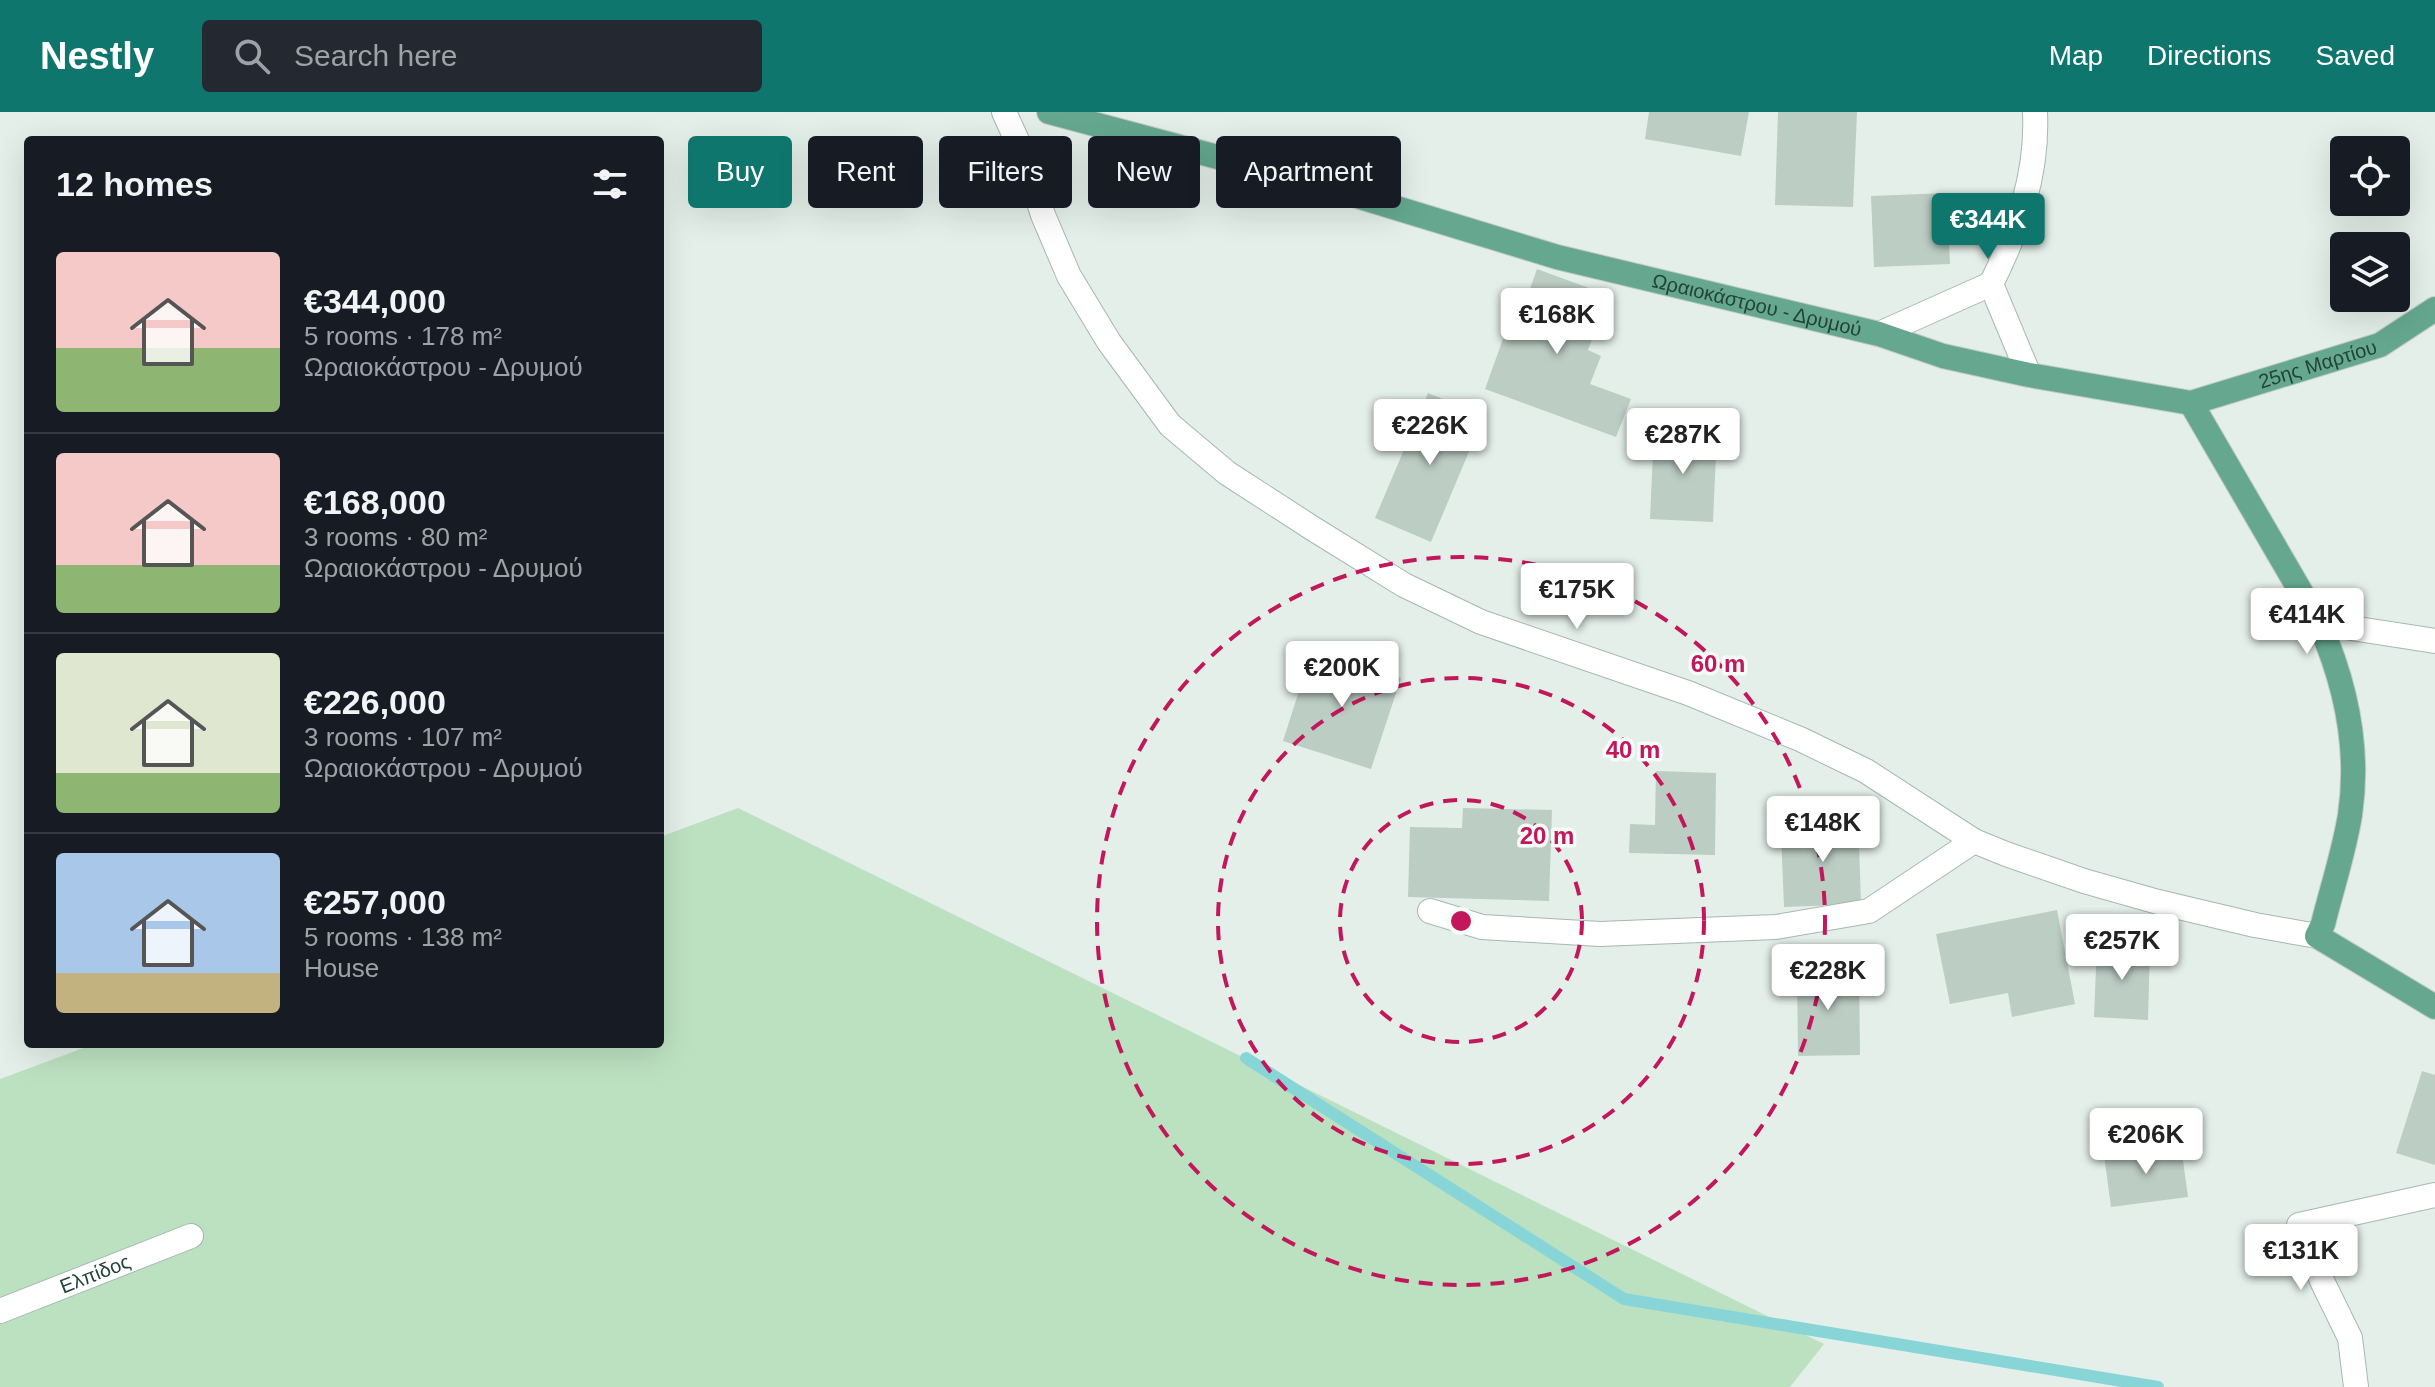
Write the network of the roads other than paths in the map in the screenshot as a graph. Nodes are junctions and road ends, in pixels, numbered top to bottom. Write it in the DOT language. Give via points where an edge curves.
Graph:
graph roads {
  1 [pos="1004,112"];
  2 [pos="1049,112"];
  3 [pos="2035,112"];
  4 [pos="1991,284"];
  5 [pos="2435,309"];
  6 [pos="1879,334"];
  7 [pos="2029,375"];
  8 [pos="2191,403"];
  9 [pos="2319,623"];
  10 [pos="2435,641"];
  11 [pos="1974,841"];
  12 [pos="1430,911"];
  13 [pos="2317,936"];
  14 [pos="2435,1007"];
  15 [pos="2435,1195"];
  16 [pos="191,1236"];
  17 [pos="0,1311"];
  18 [pos="2356,1387"];
  1 -- 11 [label="street" via="1069,276 1109,342 1170,425 1227,473 1404,585 1481,622 1688,693 1800,739 1866,771"];
  2 -- 6 [label="main road, Ωραιοκάστρου - Δρυμού" via="1311,182 1557,257"];
  3 -- 4 [label="street" via="2034,152 2022,213"];
  4 -- 6 [label="street"];
  4 -- 7 [label="street"];
  5 -- 8 [label="main road, 25ης Μαρτίου" via="2380,345"];
  6 -- 7 [label="main road, Ωραιοκάστρου - Δρυμού" via="1943,356"];
  7 -- 8 [label="main road, Ωραιοκάστρου - Δρυμού"];
  8 -- 9 [label="main road"];
  9 -- 10 [label="street"];
  9 -- 13 [label="main road" via="2350,715 2354,767 2350,816"];
  11 -- 12 [label="street" via="1869,911 1776,927 1600,934 1482,927"];
  11 -- 13 [label="street" via="2158,902"];
  13 -- 14 [label="main road"];
  15 -- 18 [label="street" via="2299,1225 2350,1338"];
  16 -- 17 [label="street, Ελπίδος"];
}
